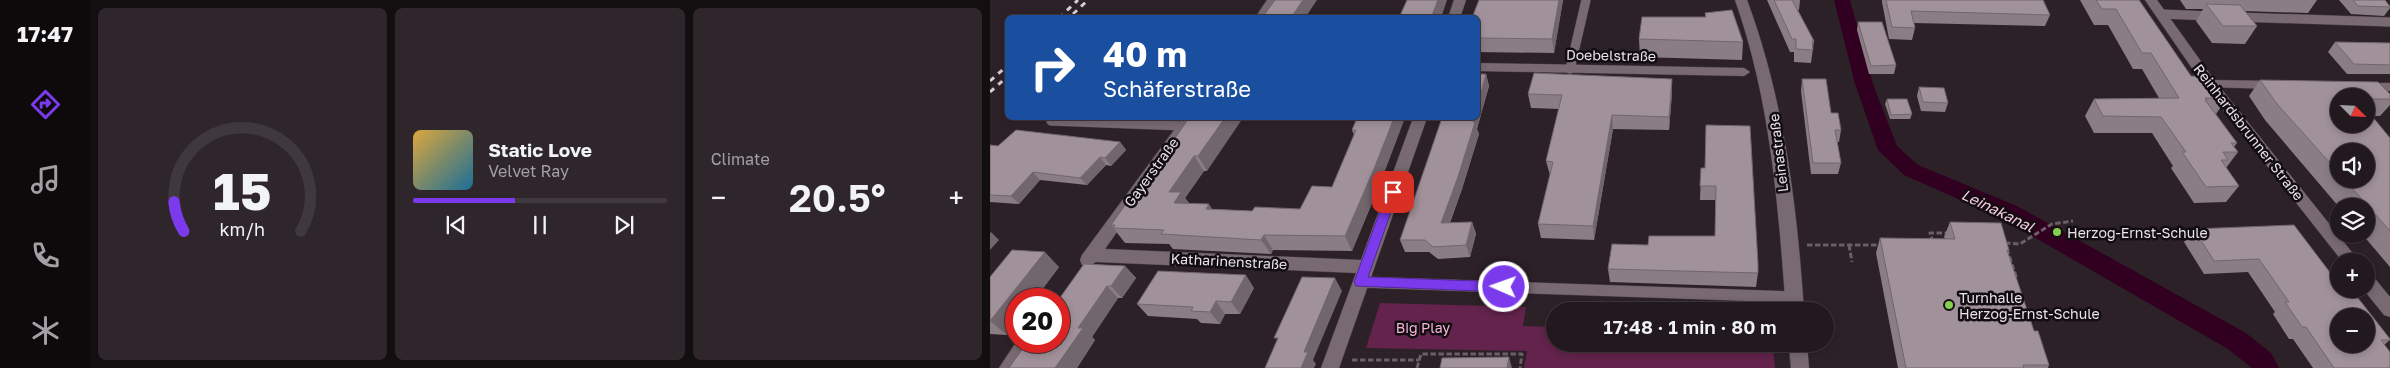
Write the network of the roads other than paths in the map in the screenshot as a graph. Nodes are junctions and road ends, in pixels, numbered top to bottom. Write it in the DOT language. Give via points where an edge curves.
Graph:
graph roads {
  1 [pos="1273,0"];
  2 [pos="1460,0"];
  3 [pos="1586,0"];
  4 [pos="1741,0"];
  5 [pos="2151,0"];
  6 [pos="2161,14"];
  7 [pos="1263,15"];
  8 [pos="1455,15"];
  9 [pos="2220,16"];
  10 [pos="2230,17"];
  11 [pos="2390,22"];
  12 [pos="1480,67"];
  13 [pos="1570,69"];
  14 [pos="1744,72"];
  15 [pos="2210,84"];
  16 [pos="2286,86"];
  17 [pos="2352,87"];
  18 [pos="2390,88"];
  19 [pos="1419,120"];
  20 [pos="1051,121"];
  21 [pos="1187,122"];
  22 [pos="2345,253"];
  23 [pos="1092,255"];
  24 [pos="1081,270"];
  25 [pos="1363,274"];
  26 [pos="2375,291"];
  27 [pos="1765,302"];
  28 [pos="1794,302"];
  29 [pos="2390,309"];
  30 [pos="1799,352"];
  31 [pos="1019,353"];
  32 [pos="1332,364"];
  33 [pos="1008,368"];
  34 [pos="1800,368"];
  1 -- 7 [label="street"];
  2 -- 8 [label="street"];
  3 -- 13 [label="lane"];
  4 -- 28 [label="street, Leinastraße" via="1771,92"];
  5 -- 6 [label="street, Reinhardsbrunner Straße"];
  6 -- 9 [label="lane"];
  6 -- 15 [label="street, Reinhardsbrunner Straße"];
  10 -- 11 [label="lane"];
  12 -- 13 [label="street, Doebelstraße"];
  13 -- 14 [label="street, Doebelstraße"];
  15 -- 16 [label="street"];
  15 -- 22 [label="street, Reinhardsbrunner Straße"];
  17 -- 18 [label="street"];
  19 -- 25 [label="street"];
  20 -- 21 [label="lane"];
  21 -- 23 [label="street, Gayerstraße"];
  23 -- 24 [label="street, Gayerstraße"];
  23 -- 25 [label="street, Katharinenstraße"];
  25 -- 27 [label="lane"];
  25 -- 32 [label="street"];
  26 -- 29 [label="street"];
  30 -- 34 [label="street"];
  31 -- 33 [label="street"];
}
